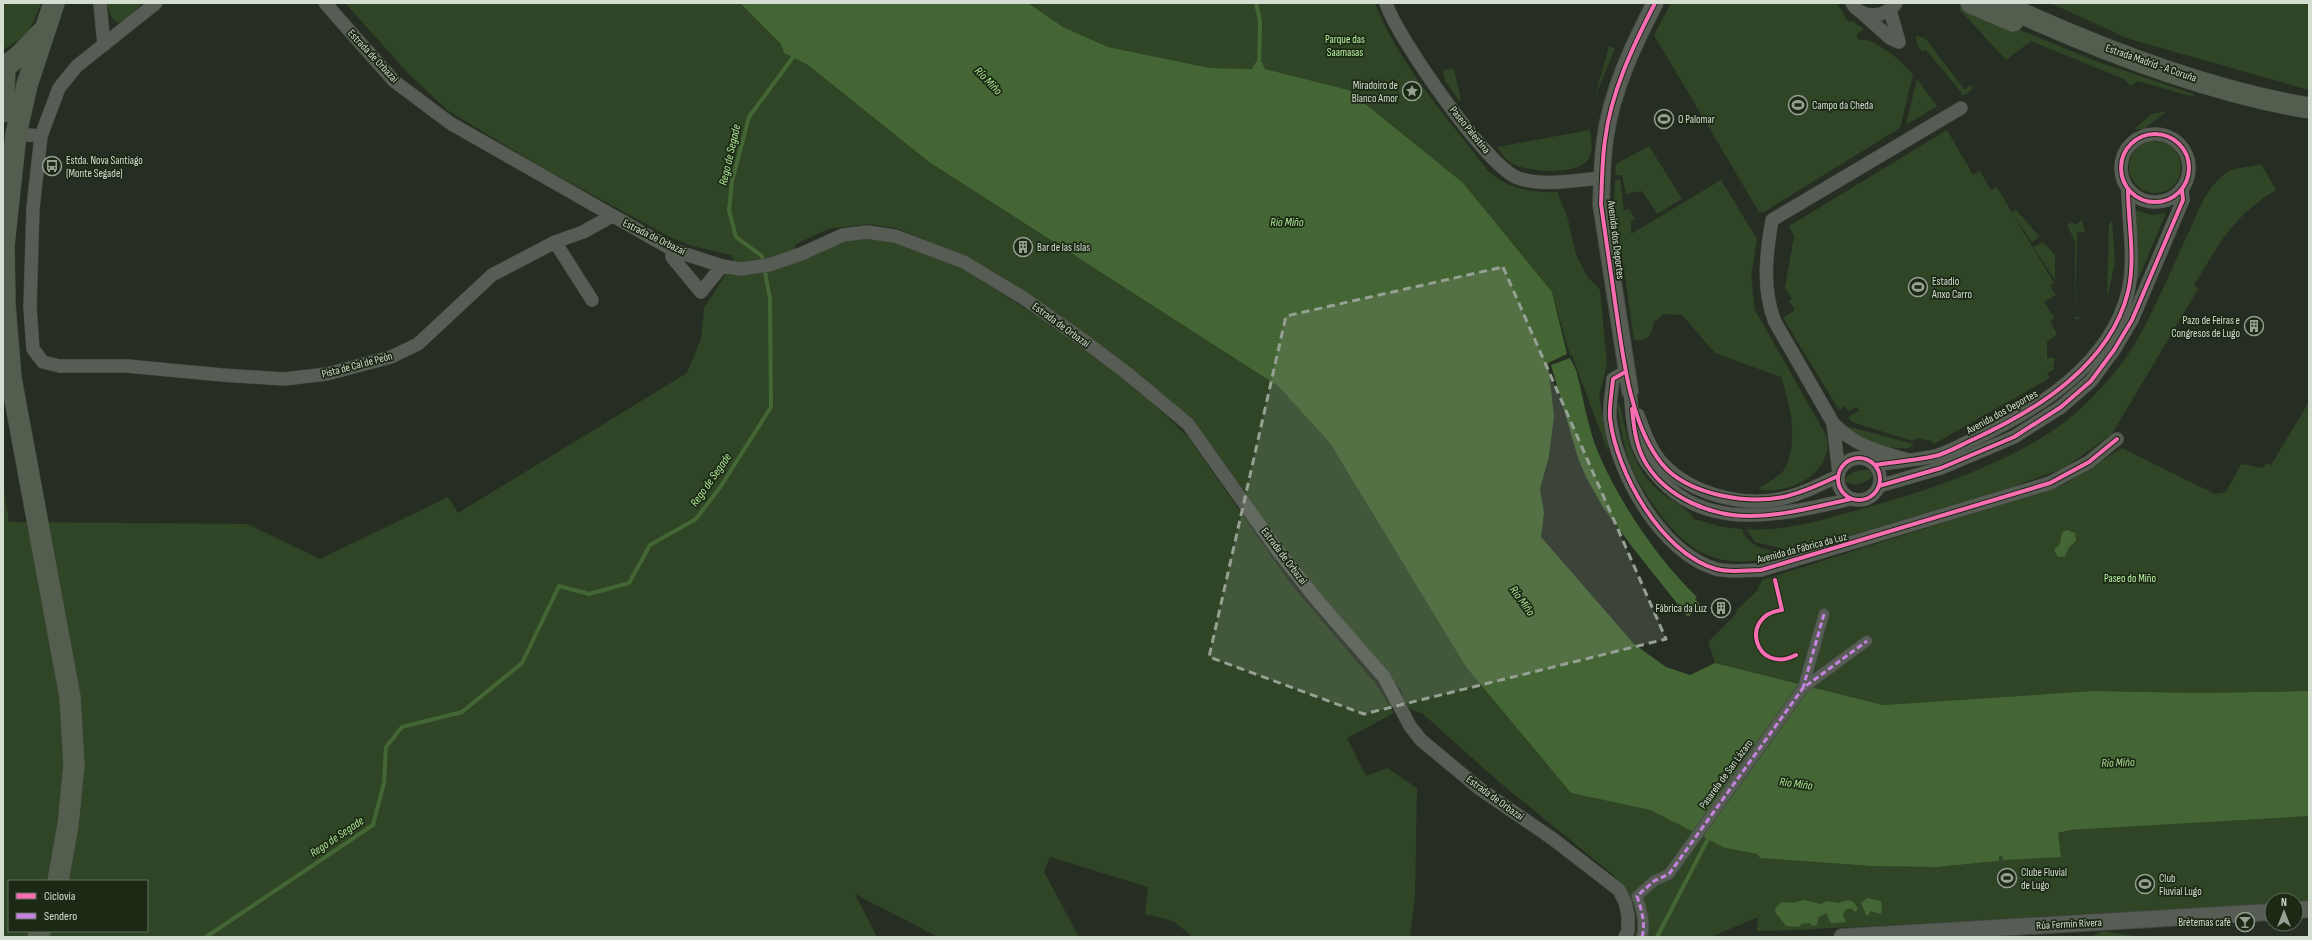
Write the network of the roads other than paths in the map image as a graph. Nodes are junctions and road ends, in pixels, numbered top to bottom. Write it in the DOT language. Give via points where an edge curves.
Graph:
graph roads {
  1 [pos="54,3"];
  2 [pos="100,3"];
  3 [pos="156,3"];
  4 [pos="325,3"];
  5 [pos="1386,3"];
  6 [pos="1655,3"];
  7 [pos="1971,3"];
  8 [pos="1999,3"];
  9 [pos="1893,6"];
  10 [pos="1856,7"];
  11 [pos="45,28"];
  12 [pos="2091,42"];
  13 [pos="104,45"];
  14 [pos="4,66"];
  15 [pos="1961,108"];
  16 [pos="2309,108"];
  17 [pos="3,112"];
  18 [pos="16,134"];
  19 [pos="41,136"];
  20 [pos="1602,178"];
  21 [pos="2128,189"];
  22 [pos="2182,190"];
  23 [pos="612,216"];
  24 [pos="555,242"];
  25 [pos="3,244"];
  26 [pos="673,250"];
  27 [pos="722,266"];
  28 [pos="592,300"];
  29 [pos="6,305"];
  30 [pos="30,307"];
  31 [pos="1625,372"];
  32 [pos="1630,391"];
  33 [pos="1833,423"];
  34 [pos="2117,439"];
  35 [pos="1908,460"];
  36 [pos="1875,465"];
  37 [pos="1838,474"];
  38 [pos="1879,486"];
  39 [pos="1851,499"];
  40 [pos="1824,614"];
  41 [pos="1867,641"];
  42 [pos="1803,688"];
  43 [pos="58,880"];
  44 [pos="2264,912"];
  45 [pos="1625,937"];
  46 [pos="1642,937"];
  47 [pos="1842,937"];
  1 -- 11 [label="highway"];
  2 -- 13 [label="street"];
  3 -- 13 [label="street, Pista de Cal de Peón"];
  4 -- 23 [label="street, Estrada de Orbazai" via="394,81 450,123"];
  5 -- 20 [label="street, Paseo Palestina" via="1399,33 1421,66 1484,150 1505,171 1517,178 1541,182"];
  6 -- 20 [label="street, Avenida dos Deportes" via="1619,84 1605,138"];
  7 -- 12 [label="highway" via="2077,46"];
  8 -- 12 [label="highway, Estrada Madrid - A Coruña"];
  9 -- 10 [label="street" via="1875,16"];
  9 -- 10 [label="street" via="1899,42 1890,38"];
  11 -- 14 [label="highway" via="25,50"];
  11 -- 18 [label="highway" via="27,85"];
  12 -- 16 [label="highway, Estrada Madrid - A Coruña" via="2180,75"];
  13 -- 19 [label="street, Pista de Cal de Peón" via="77,66 59,88"];
  14 -- 17 [label="highway"];
  15 -- 33 [label="street" via="1772,220 1767,260 1769,307"];
  18 -- 19 [label="street"];
  18 -- 25 [label="highway"];
  19 -- 30 [label="street, Pista de Cal de Peón" via="33,208"];
  20 -- 31 [label="street, Avenida dos Deportes" via="1601,204"];
  21 -- 22 [label="street" via="2140,200 2154,203 2169,200"];
  21 -- 22 [label="street" via="2121,170 2123,155 2135,140 2156,133 2168,136 2185,150 2190,169"];
  21 -- 35 [label="street, Avenida dos Deportes" via="2132,256 2128,293 2112,329 2098,352 2039,404 1991,431 1937,456"];
  22 -- 38 [label="street" via="2183,200 2132,320 2091,381 2061,406 2014,437 1941,468"];
  23 -- 24 [label="street, Pista de Cal de Peón" via="583,232"];
  23 -- 26 [label="street, Estrada de Orbazai"];
  24 -- 28 [label="street"];
  24 -- 30 [label="street, Pista de Cal de Peón" via="492,276 418,344 391,357 327,374 284,379 222,376 127,366 60,366 43,362 33,349"];
  25 -- 29 [label="highway"];
  26 -- 27 [label="street, Estrada de Orbazai"];
  26 -- 27 [label="street" via="672,257 701,292"];
  27 -- 45 [label="street, Estrada de Orbazai" via="741,269 769,265 843,235 867,232 895,236 964,262 1013,292 1128,374 1188,424 1278,551 1384,677 1410,726 1421,740 1480,789 1553,839 1619,890 1628,915 1628,931"];
  29 -- 30 [label="street"];
  29 -- 43 [label="highway" via="12,378 70,697 74,765 68,825"];
  31 -- 32 [label="street, Avenida dos Deportes"];
  31 -- 34 [label="street, Avenida da Fábrica da Luz" via="1613,379 1610,407 1617,447 1629,477 1644,507 1664,534 1690,558 1717,570 1761,570 2050,483 2089,462"];
  32 -- 37 [label="street, Avenida dos Deportes" via="1644,433 1662,464 1686,484 1747,500 1784,498 1806,491"];
  32 -- 39 [label="street, Avenida dos Deportes" via="1633,428 1647,465 1669,488 1689,502 1714,511 1749,516 1801,510"];
  33 -- 35 [label="street" via="1846,436 1865,448"];
  33 -- 37 [label="street"];
  35 -- 36 [label="street, Avenida dos Deportes"];
  36 -- 37 [label="street" via="1864,458 1852,459 1846,462"];
  36 -- 38 [label="street" via="1880,475"];
  37 -- 39 [label="street" via="1841,490"];
  38 -- 39 [label="street" via="1865,499"];
  40 -- 42 [label="street, Pasarela de San Lázaro"];
  41 -- 42 [label="street, Pasarela de San Lázaro"];
  42 -- 46 [label="street, Pasarela de San Lázaro" via="1669,874 1654,881 1637,896 1643,919"];
  44 -- 47 [label="street, Rúa Fermín Rivera"];
}
